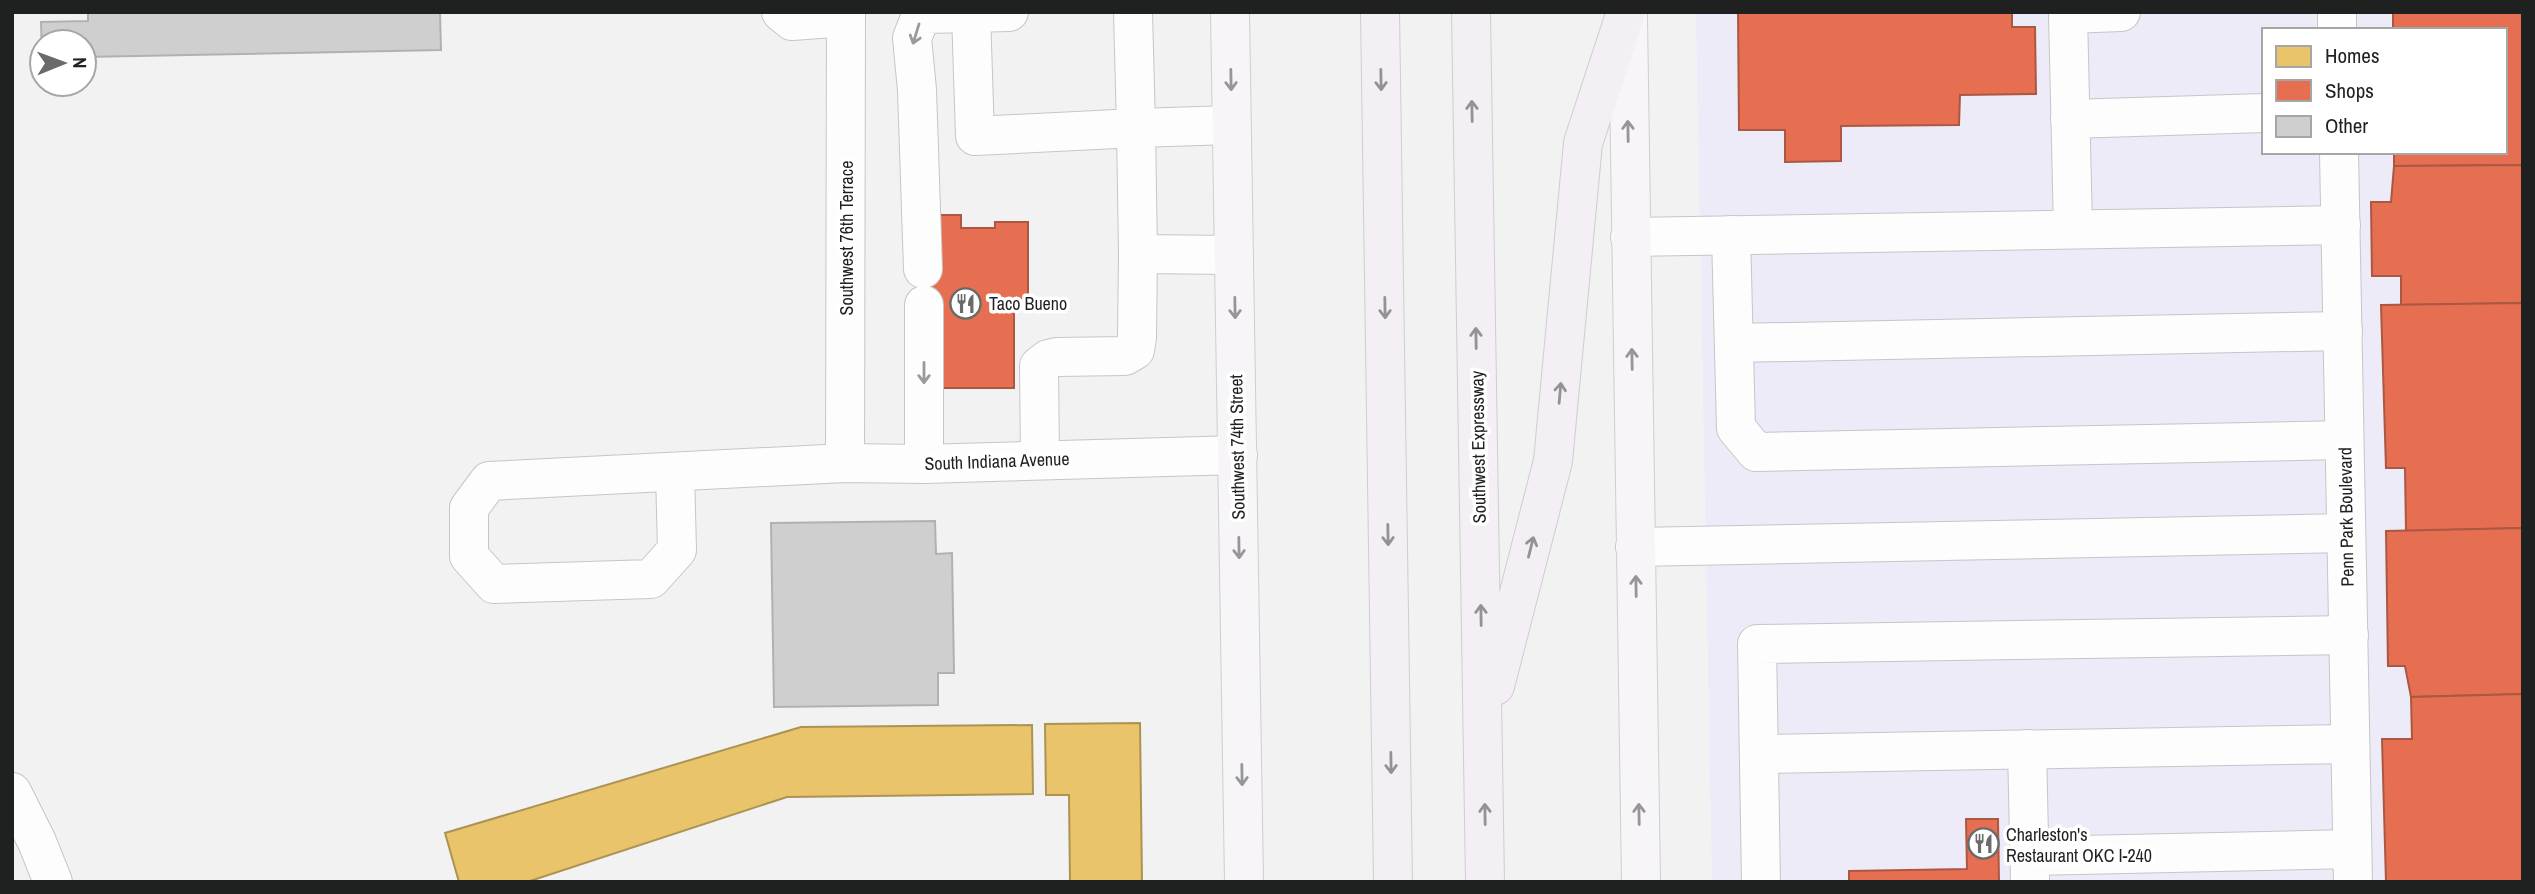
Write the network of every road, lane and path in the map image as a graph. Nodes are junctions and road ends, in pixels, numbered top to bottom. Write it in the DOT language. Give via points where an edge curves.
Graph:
graph roads {
  1 [pos="781,12"];
  2 [pos="1009,12"];
  3 [pos="1133,12"];
  4 [pos="1230,12"];
  5 [pos="1380,12"];
  6 [pos="1471,12"];
  7 [pos="1627,12"];
  8 [pos="2121,12"];
  9 [pos="971,13"];
  10 [pos="846,15"];
  11 [pos="2262,113"];
  12 [pos="2070,119"];
  13 [pos="1231,125"];
  14 [pos="1136,128"];
  15 [pos="2339,154"];
  16 [pos="2341,225"];
  17 [pos="2073,229"];
  18 [pos="1731,235"];
  19 [pos="1630,237"];
  20 [pos="1138,254"];
  21 [pos="1234,255"];
  22 [pos="2343,331"];
  23 [pos="1734,343"];
  24 [pos="2344,440"];
  25 [pos="1238,455"];
  26 [pos="1040,459"];
  27 [pos="845,463"];
  28 [pos="923,464"];
  29 [pos="676,472"];
  30 [pos="2346,533"];
  31 [pos="1635,547"];
  32 [pos="2348,635"];
  33 [pos="1484,732"];
  34 [pos="2350,744"];
  35 [pos="2027,749"];
  36 [pos="1759,754"];
  37 [pos="12,792"];
  38 [pos="2353,866"];
  39 [pos="2030,869"];
  40 [pos="53,882"];
  41 [pos="1244,882"];
  42 [pos="1393,882"];
  43 [pos="1485,882"];
  44 [pos="1641,882"];
  45 [pos="1761,882"];
  1 -- 10 [label="street" via="792,21"];
  2 -- 9 [label="street"];
  3 -- 14 [label="street"];
  4 -- 13 [label="main road, Southwest 74th Street, one-way"];
  5 -- 42 [label="highway, one-way"];
  33 -- 6 [label="highway, Southwest Expressway, one-way"];
  19 -- 7 [label="main road, one-way"];
  33 -- 7 [label="highway, one-way" via="1553,461 1583,144"];
  8 -- 12 [label="street" via="2068,14"];
  9 -- 14 [label="street" via="975,136"];
  9 -- 28 [label="street, one-way" via="926,14 912,38 924,287"];
  10 -- 27 [label="street, Southwest 76th Terrace"];
  11 -- 12 [label="street"];
  12 -- 17 [label="street"];
  13 -- 14 [label="street"];
  13 -- 21 [label="main road, Southwest 74th Street"];
  14 -- 20 [label="street"];
  15 -- 16 [label="street, Penn Park Boulevard"];
  16 -- 17 [label="street"];
  16 -- 22 [label="street, Penn Park Boulevard"];
  17 -- 18 [label="street"];
  18 -- 19 [label="street"];
  18 -- 23 [label="street"];
  31 -- 19 [label="main road, one-way"];
  20 -- 21 [label="street"];
  20 -- 26 [label="street" via="1135,350 1125,356 1057,357 1039,366"];
  21 -- 25 [label="main road, Southwest 74th Street, one-way"];
  22 -- 23 [label="street"];
  22 -- 24 [label="street, Penn Park Boulevard"];
  23 -- 24 [label="street" via="1736,428 1756,452"];
  24 -- 30 [label="street, Penn Park Boulevard"];
  25 -- 26 [label="street, South Indiana Avenue"];
  25 -- 41 [label="main road, Southwest 74th Street, one-way"];
  26 -- 28 [label="street, South Indiana Avenue"];
  27 -- 28 [label="street, South Indiana Avenue"];
  27 -- 29 [label="street, South Indiana Avenue"];
  29 -- 29 [label="street, South Indiana Avenue" via="488,481 469,508 469,556 494,584 651,579 677,550"];
  30 -- 31 [label="street"];
  30 -- 32 [label="street, Penn Park Boulevard"];
  44 -- 31 [label="main road, one-way"];
  32 -- 34 [label="street, Penn Park Boulevard"];
  32 -- 36 [label="street" via="1758,644"];
  43 -- 33 [label="highway, Southwest Expressway, one-way"];
  34 -- 35 [label="street"];
  34 -- 38 [label="street, Penn Park Boulevard"];
  35 -- 36 [label="street"];
  35 -- 39 [label="street"];
  36 -- 45 [label="street"];
  37 -- 40 [label="street"];
  38 -- 39 [label="street"];
}
